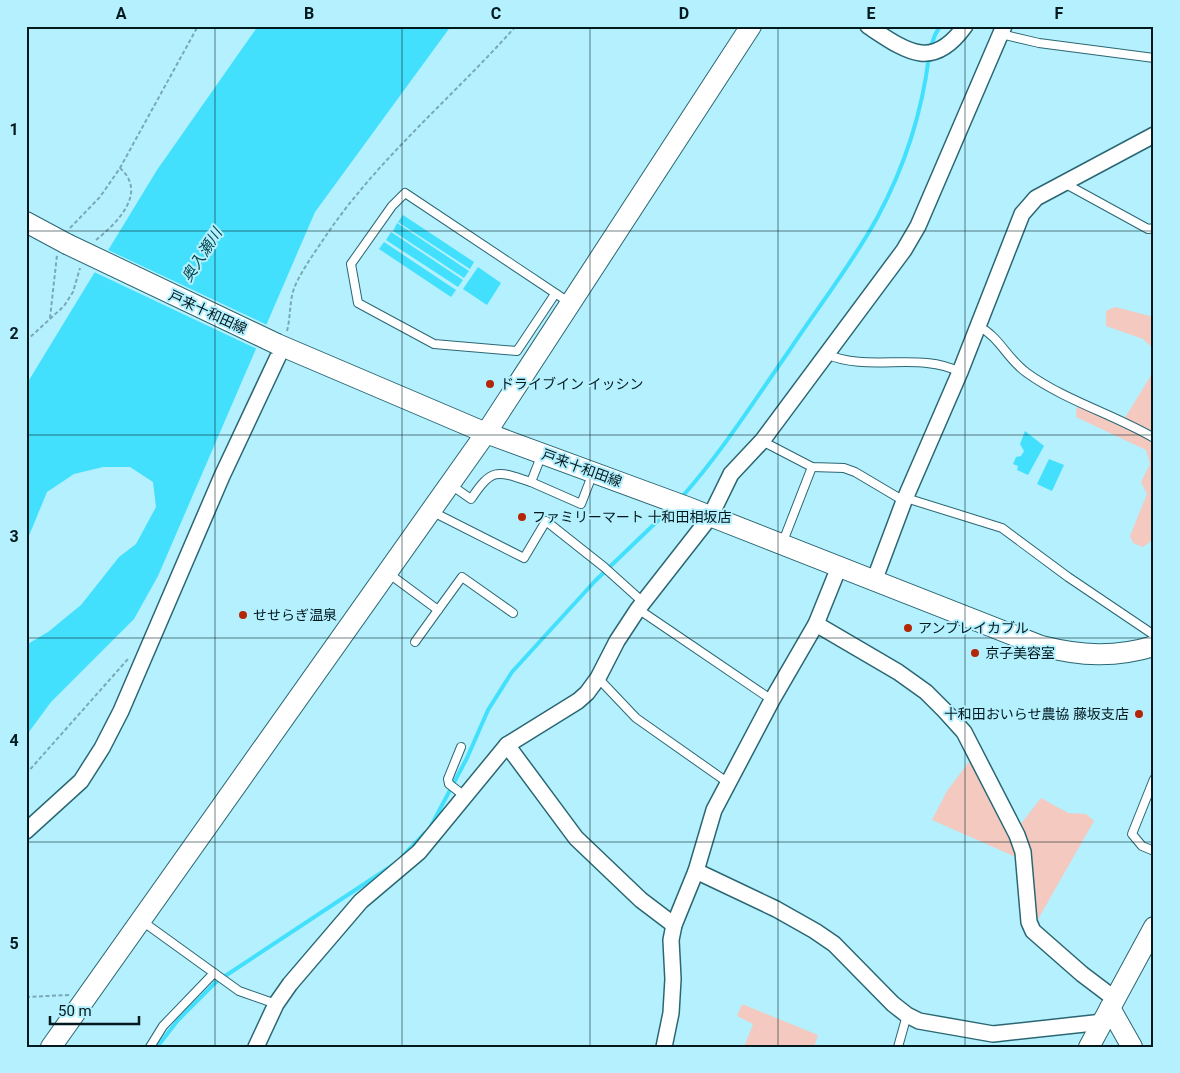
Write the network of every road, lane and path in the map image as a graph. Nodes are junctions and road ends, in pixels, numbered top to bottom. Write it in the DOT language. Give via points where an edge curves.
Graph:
graph roads {
  1 [pos="198,26"];
  2 [pos="516,26"];
  3 [pos="751,26"];
  4 [pos="868,26"];
  5 [pos="965,26"];
  6 [pos="1002,30"];
  7 [pos="1154,58"];
  8 [pos="1154,135"];
  9 [pos="1064,183"];
  10 [pos="26,222"];
  11 [pos="1154,228"];
  12 [pos="63,242"];
  13 [pos="562,299"];
  14 [pos="50,318"];
  15 [pos="978,326"];
  16 [pos="280,345"];
  17 [pos="527,352"];
  18 [pos="826,354"];
  19 [pos="960,372"];
  20 [pos="486,433"];
  21 [pos="1154,438"];
  22 [pos="762,441"];
  23 [pos="542,454"];
  24 [pos="812,467"];
  25 [pos="593,473"];
  26 [pos="531,482"];
  27 [pos="450,485"];
  28 [pos="905,499"];
  29 [pos="431,511"];
  30 [pos="710,517"];
  31 [pos="782,544"];
  32 [pos="839,567"];
  33 [pos="388,573"];
  34 [pos="874,581"];
  35 [pos="641,606"];
  36 [pos="438,610"];
  37 [pos="513,613"];
  38 [pos="816,624"];
  39 [pos="1154,635"];
  40 [pos="415,642"];
  41 [pos="1154,646"];
  42 [pos="130,657"];
  43 [pos="598,678"];
  44 [pos="772,700"];
  45 [pos="508,746"];
  46 [pos="461,747"];
  47 [pos="26,774"];
  48 [pos="1154,779"];
  49 [pos="727,782"];
  50 [pos="456,790"];
  51 [pos="26,831"];
  52 [pos="1154,851"];
  53 [pos="696,871"];
  54 [pos="141,920"];
  55 [pos="674,925"];
  56 [pos="1154,927"];
  57 [pos="219,977"];
  58 [pos="87,995"];
  59 [pos="26,997"];
  60 [pos="276,1004"];
  61 [pos="1109,1010"];
  62 [pos="907,1015"];
  63 [pos="51,1047"];
  64 [pos="150,1047"];
  65 [pos="256,1047"];
  66 [pos="664,1047"];
  67 [pos="898,1047"];
  68 [pos="1089,1047"];
  69 [pos="1132,1047"];
  1 -- 12 [label="path" via="120,168"];
  2 -- 16 [label="path" via="389,158 336,221 295,285"];
  3 -- 13 [label="street"];
  4 -- 5 [label="street" via="911,52 931,53 955,40"];
  6 -- 7 [label="lane" via="1039,43"];
  6 -- 18 [label="street" via="918,226 904,250"];
  8 -- 9 [label="street"];
  9 -- 11 [label="lane" via="1148,229"];
  9 -- 15 [label="street" via="1036,198 1022,214"];
  10 -- 12 [label="street, 戸来十和田線"];
  12 -- 14 [label="path"];
  12 -- 16 [label="street, 戸来十和田線, bridge"];
  13 -- 17 [label="street"];
  13 -- 17 [label="lane" via="405,193 351,264 358,303 434,344"];
  15 -- 19 [label="street"];
  15 -- 21 [label="lane" via="991,332 1013,361 1028,373 1063,394"];
  16 -- 20 [label="street, 戸来十和田線"];
  16 -- 51 [label="street" via="102,748 81,781"];
  17 -- 20 [label="street"];
  18 -- 19 [label="lane" via="842,361 944,364"];
  18 -- 22 [label="street"];
  19 -- 28 [label="street"];
  20 -- 23 [label="street, 戸来十和田線"];
  20 -- 27 [label="street"];
  22 -- 24 [label="lane"];
  22 -- 30 [label="street" via="731,474"];
  23 -- 25 [label="street, 戸来十和田線"];
  23 -- 26 [label="lane"];
  24 -- 28 [label="lane" via="844,468"];
  24 -- 31 [label="lane"];
  25 -- 26 [label="lane" via="581,504"];
  25 -- 30 [label="street, 戸来十和田線"];
  26 -- 27 [label="lane" via="504,473 485,478 471,499"];
  27 -- 29 [label="street"];
  28 -- 34 [label="street"];
  28 -- 39 [label="lane" via="1002,528"];
  29 -- 33 [label="street"];
  29 -- 35 [label="lane" via="524,558 546,521 607,569"];
  30 -- 31 [label="street, 戸来十和田線"];
  30 -- 35 [label="street"];
  31 -- 32 [label="street, 戸来十和田線"];
  32 -- 34 [label="street, 戸来十和田線"];
  32 -- 38 [label="street"];
  33 -- 36 [label="lane"];
  33 -- 54 [label="street"];
  34 -- 41 [label="street, 戸来十和田線" via="987,627 1066,653 1109,656"];
  35 -- 43 [label="street" via="617,641"];
  35 -- 44 [label="lane"];
  36 -- 37 [label="lane" via="462,576"];
  36 -- 40 [label="lane"];
  38 -- 44 [label="street"];
  38 -- 61 [label="street" via="926,692 964,732 1023,852 1029,922 1033,931 1075,968"];
  42 -- 47 [label="path"];
  43 -- 45 [label="street" via="578,701"];
  43 -- 49 [label="lane" via="636,718"];
  44 -- 49 [label="street"];
  45 -- 50 [label="street" via="484,771"];
  45 -- 55 [label="street" via="576,838 641,900"];
  46 -- 50 [label="lane" via="448,779"];
  48 -- 52 [label="lane" via="1132,834 1142,846"];
  49 -- 53 [label="street" via="714,810"];
  50 -- 60 [label="street" via="419,852 361,900"];
  53 -- 55 [label="street"];
  53 -- 62 [label="street" via="815,931 834,944"];
  54 -- 57 [label="lane"];
  54 -- 58 [label="street"];
  55 -- 66 [label="street" via="671,1013"];
  56 -- 61 [label="street"];
  57 -- 60 [label="lane" via="239,991"];
  57 -- 64 [label="lane" via="163,1026"];
  58 -- 59 [label="path"];
  58 -- 63 [label="street"];
  60 -- 65 [label="street"];
  61 -- 62 [label="street" via="993,1034 920,1021"];
  61 -- 68 [label="street"];
  61 -- 69 [label="street"];
  62 -- 67 [label="lane"];
}
